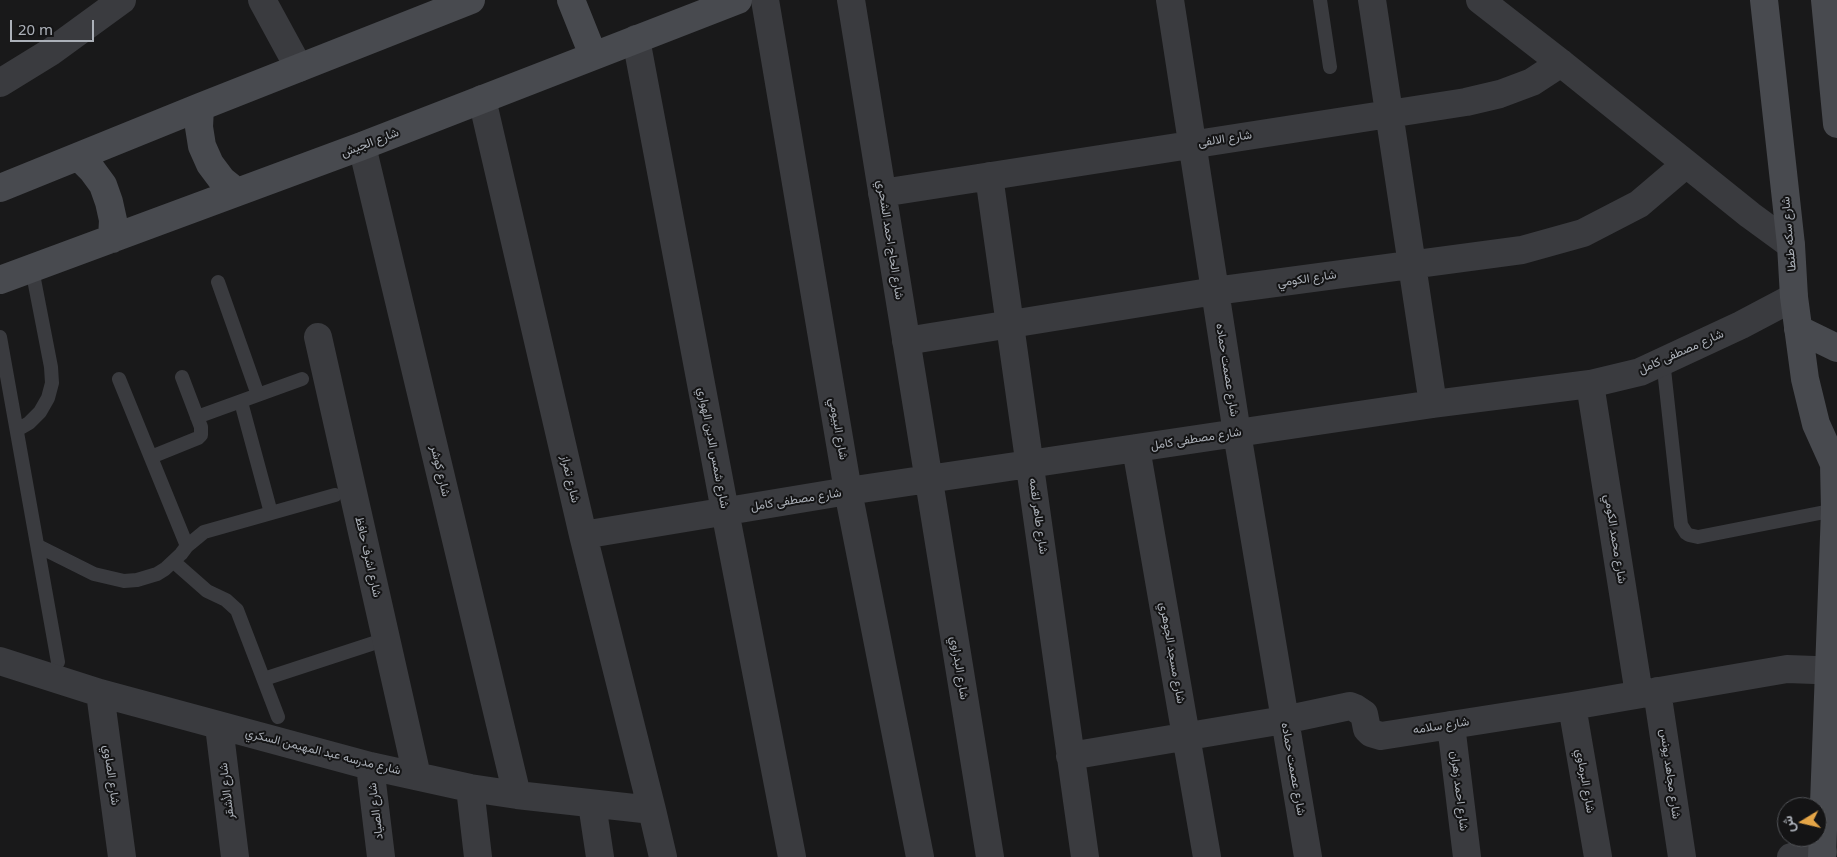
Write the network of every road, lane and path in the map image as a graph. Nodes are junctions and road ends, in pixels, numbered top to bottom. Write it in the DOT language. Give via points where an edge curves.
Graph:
graph roads {
  1 [pos="122,0"];
  2 [pos="262,0"];
  3 [pos="471,0"];
  4 [pos="571,0"];
  5 [pos="738,0"];
  6 [pos="766,0"];
  7 [pos="851,0"];
  8 [pos="1170,0"];
  9 [pos="1320,0"];
  10 [pos="1372,0"];
  11 [pos="1480,0"];
  12 [pos="1764,0"];
  13 [pos="1825,0"];
  14 [pos="636,39"];
  15 [pos="593,55"];
  16 [pos="1561,63"];
  17 [pos="299,68"];
  18 [pos="1330,68"];
  19 [pos="1835,74"];
  20 [pos="0,83"];
  21 [pos="482,99"];
  22 [pos="200,107"];
  23 [pos="1389,113"];
  24 [pos="1837,124"];
  25 [pos="1193,144"];
  26 [pos="362,146"];
  27 [pos="79,157"];
  28 [pos="1686,164"];
  29 [pos="989,176"];
  30 [pos="0,188"];
  31 [pos="237,192"];
  32 [pos="882,192"];
  33 [pos="112,239"];
  34 [pos="1791,245"];
  35 [pos="1412,265"];
  36 [pos="32,269"];
  37 [pos="0,280"];
  38 [pos="218,282"];
  39 [pos="1215,291"];
  40 [pos="1794,296"];
  41 [pos="1010,325"];
  42 [pos="1798,330"];
  43 [pos="0,337"];
  44 [pos="318,337"];
  45 [pos="906,341"];
  46 [pos="1837,348"];
  47 [pos="1663,360"];
  48 [pos="182,377"];
  49 [pos="119,379"];
  50 [pos="302,379"];
  51 [pos="1590,384"];
  52 [pos="258,395"];
  53 [pos="241,402"];
  54 [pos="1433,404"];
  55 [pos="197,417"];
  56 [pos="17,430"];
  57 [pos="1237,433"];
  58 [pos="1136,448"];
  59 [pos="151,457"];
  60 [pos="1836,458"];
  61 [pos="1031,464"];
  62 [pos="929,479"];
  63 [pos="848,491"];
  64 [pos="335,495"];
  65 [pos="1835,510"];
  66 [pos="725,511"];
  67 [pos="270,513"];
  68 [pos="583,535"];
  69 [pos="38,546"];
  70 [pos="187,546"];
  71 [pos="174,562"];
  72 [pos="377,642"];
  73 [pos="0,661"];
  74 [pos="58,662"];
  75 [pos="1833,673"];
  76 [pos="264,679"];
  77 [pos="1648,692"];
  78 [pos="100,693"];
  79 [pos="1572,706"];
  80 [pos="278,717"];
  81 [pos="1284,720"];
  82 [pos="1451,725"];
  83 [pos="219,726"];
  84 [pos="1186,736"];
  85 [pos="1070,756"];
  86 [pos="370,766"];
  87 [pos="417,776"];
  88 [pos="470,788"];
  89 [pos="517,795"];
  90 [pos="592,804"];
  91 [pos="652,810"];
  92 [pos="1831,815"];
  93 [pos="1823,855"];
  94 [pos="122,857"];
  95 [pos="235,857"];
  96 [pos="381,857"];
  97 [pos="478,857"];
  98 [pos="600,857"];
  99 [pos="663,857"];
  100 [pos="792,857"];
  101 [pos="920,857"];
  102 [pos="990,857"];
  103 [pos="1085,857"];
  104 [pos="1207,857"];
  105 [pos="1308,857"];
  106 [pos="1467,857"];
  107 [pos="1598,857"];
  108 [pos="1682,857"];
  109 [pos="1791,857"];
  1 -- 20 [label="street" via="52,51"];
  2 -- 17 [label="street"];
  3 -- 17 [label="main road"];
  4 -- 15 [label="main road"];
  5 -- 14 [label="main road, شارع الجيش"];
  6 -- 63 [label="street, شارع البيومي"];
  7 -- 32 [label="street, شارع الحاج احمد الشحري"];
  8 -- 25 [label="street, شارع عصمت حماده"];
  9 -- 18 [label="lane"];
  10 -- 23 [label="street"];
  11 -- 16 [label="street"];
  12 -- 34 [label="main road, شارع سكه طنطا"];
  13 -- 19 [label="main road"];
  14 -- 15 [label="main road, شارع الجيش"];
  14 -- 66 [label="street, شارع شمس الدين الهواري"];
  15 -- 21 [label="main road, شارع الجيش"];
  16 -- 23 [label="street, شارع الالفى" via="1532,82 1500,94"];
  16 -- 28 [label="street"];
  17 -- 22 [label="main road"];
  19 -- 24 [label="main road"];
  21 -- 26 [label="main road, شارع الجيش"];
  21 -- 68 [label="street, شارع تمراز"];
  22 -- 27 [label="main road"];
  22 -- 31 [label="main road" via="202,146 222,180"];
  23 -- 25 [label="street, شارع الالفى"];
  23 -- 35 [label="street"];
  25 -- 29 [label="street, شارع الالفى"];
  25 -- 39 [label="street, شارع عصمت حماده"];
  26 -- 31 [label="main road, شارع الجيش"];
  26 -- 89 [label="street, شارع كوشر"];
  27 -- 30 [label="main road"];
  27 -- 33 [label="main road" via="103,185 110,202"];
  28 -- 34 [label="street"];
  28 -- 35 [label="street, شارع الكومي" via="1639,204 1583,234 1522,250"];
  29 -- 32 [label="street, شارع الالفى"];
  29 -- 41 [label="street, شارع طاهر لقمه"];
  31 -- 33 [label="main road, شارع الجيش"];
  32 -- 45 [label="street, شارع الحاج احمد الشحري"];
  33 -- 36 [label="main road, شارع الجيش"];
  34 -- 40 [label="main road, شارع سكه طنطا"];
  35 -- 39 [label="street, شارع الكومي"];
  35 -- 54 [label="street"];
  36 -- 37 [label="main road, شارع الجيش"];
  36 -- 56 [label="lane" via="52,383 40,412"];
  38 -- 52 [label="lane"];
  39 -- 41 [label="street, شارع الكومي"];
  39 -- 57 [label="street, شارع عصمت حماده"];
  40 -- 42 [label="main road, شارع سكه طنطا"];
  40 -- 47 [label="street, شارع مصطفى كامل" via="1741,325"];
  41 -- 45 [label="street, شارع الكومي"];
  41 -- 61 [label="street, شارع طاهر لقمه"];
  42 -- 46 [label="main road"];
  42 -- 60 [label="main road, شارع سكه طنطا" via="1816,424"];
  43 -- 56 [label="lane"];
  44 -- 87 [label="street, شارع اشرف حافظ"];
  45 -- 62 [label="street, شارع الحاج احمد الشحري"];
  47 -- 51 [label="street, شارع مصطفى كامل" via="1640,372"];
  47 -- 65 [label="lane" via="1681,525 1689,536 1698,537"];
  48 -- 55 [label="lane"];
  49 -- 59 [label="lane"];
  50 -- 52 [label="lane"];
  51 -- 54 [label="street, شارع مصطفى كامل"];
  51 -- 77 [label="street, شارع محمد الكومي"];
  52 -- 53 [label="lane"];
  53 -- 55 [label="lane"];
  53 -- 67 [label="lane"];
  54 -- 57 [label="street, شارع مصطفى كامل"];
  55 -- 59 [label="lane" via="201,431 198,438"];
  56 -- 69 [label="lane"];
  57 -- 58 [label="street, شارع مصطفى كامل"];
  57 -- 81 [label="street, شارع عصمت حماده"];
  58 -- 61 [label="street, شارع مصطفى كامل"];
  58 -- 84 [label="street, شارع مسجد الجوهري"];
  59 -- 70 [label="lane"];
  60 -- 65 [label="main road, شارع سكه طنطا"];
  61 -- 62 [label="street, شارع مصطفى كامل"];
  61 -- 85 [label="street, شارع طاهر لقمه"];
  62 -- 63 [label="street, شارع مصطفى كامل"];
  62 -- 102 [label="street, شارع البدراوي"];
  63 -- 66 [label="street, شارع مصطفى كامل"];
  63 -- 101 [label="street, شارع البيومي"];
  64 -- 67 [label="lane"];
  65 -- 75 [label="main road, شارع سكه طنطا"];
  66 -- 68 [label="street, شارع مصطفى كامل"];
  66 -- 100 [label="street, شارع شمس الدين الهواري"];
  67 -- 70 [label="lane" via="204,532"];
  68 -- 91 [label="street, شارع تمراز"];
  69 -- 71 [label="lane" via="94,574 124,581 157,574"];
  69 -- 74 [label="lane"];
  70 -- 71 [label="lane"];
  71 -- 76 [label="lane" via="207,591 226,600 237,610"];
  72 -- 76 [label="lane"];
  73 -- 78 [label="street, شارع مدرسه عبد المهيمن السكري"];
  75 -- 77 [label="street, شارع سلامه" via="1787,669"];
  75 -- 92 [label="main road, شارع سكه طنطا"];
  76 -- 80 [label="lane"];
  77 -- 79 [label="street, شارع سلامه"];
  77 -- 108 [label="street, شارع مجاهد يونس"];
  78 -- 83 [label="street, شارع مدرسه عبد المهيمن السكري"];
  78 -- 94 [label="street, شارع الصاوي"];
  79 -- 82 [label="street, شارع سلامه"];
  79 -- 107 [label="street, شارع البرماوي"];
  81 -- 82 [label="street, شارع سلامه" via="1350,706 1364,714 1367,730 1376,735"];
  81 -- 84 [label="street, شارع سلامه"];
  81 -- 105 [label="street, شارع عصمت حماده"];
  82 -- 106 [label="street, شارع احمد زهران"];
  83 -- 86 [label="street, شارع مدرسه عبد المهيمن السكري"];
  83 -- 95 [label="street, شارع الأشقر"];
  84 -- 85 [label="street, شارع سلامه"];
  84 -- 104 [label="street, شارع مسجد الجوهري"];
  85 -- 103 [label="street, شارع طاهر لقمه"];
  86 -- 87 [label="street, شارع مدرسه عبد المهيمن السكري"];
  86 -- 96 [label="street, شارع الصياد"];
  87 -- 88 [label="street, شارع مدرسه عبد المهيمن السكري"];
  88 -- 89 [label="street, شارع مدرسه عبد المهيمن السكري"];
  88 -- 97 [label="street"];
  89 -- 90 [label="street, شارع مدرسه عبد المهيمن السكري"];
  90 -- 91 [label="street, شارع مدرسه عبد المهيمن السكري"];
  90 -- 98 [label="street"];
  91 -- 99 [label="street, شارع تمراز"];
  92 -- 93 [label="main road, شارع سكه طنطا"];
  93 -- 109 [label="street"];
}
